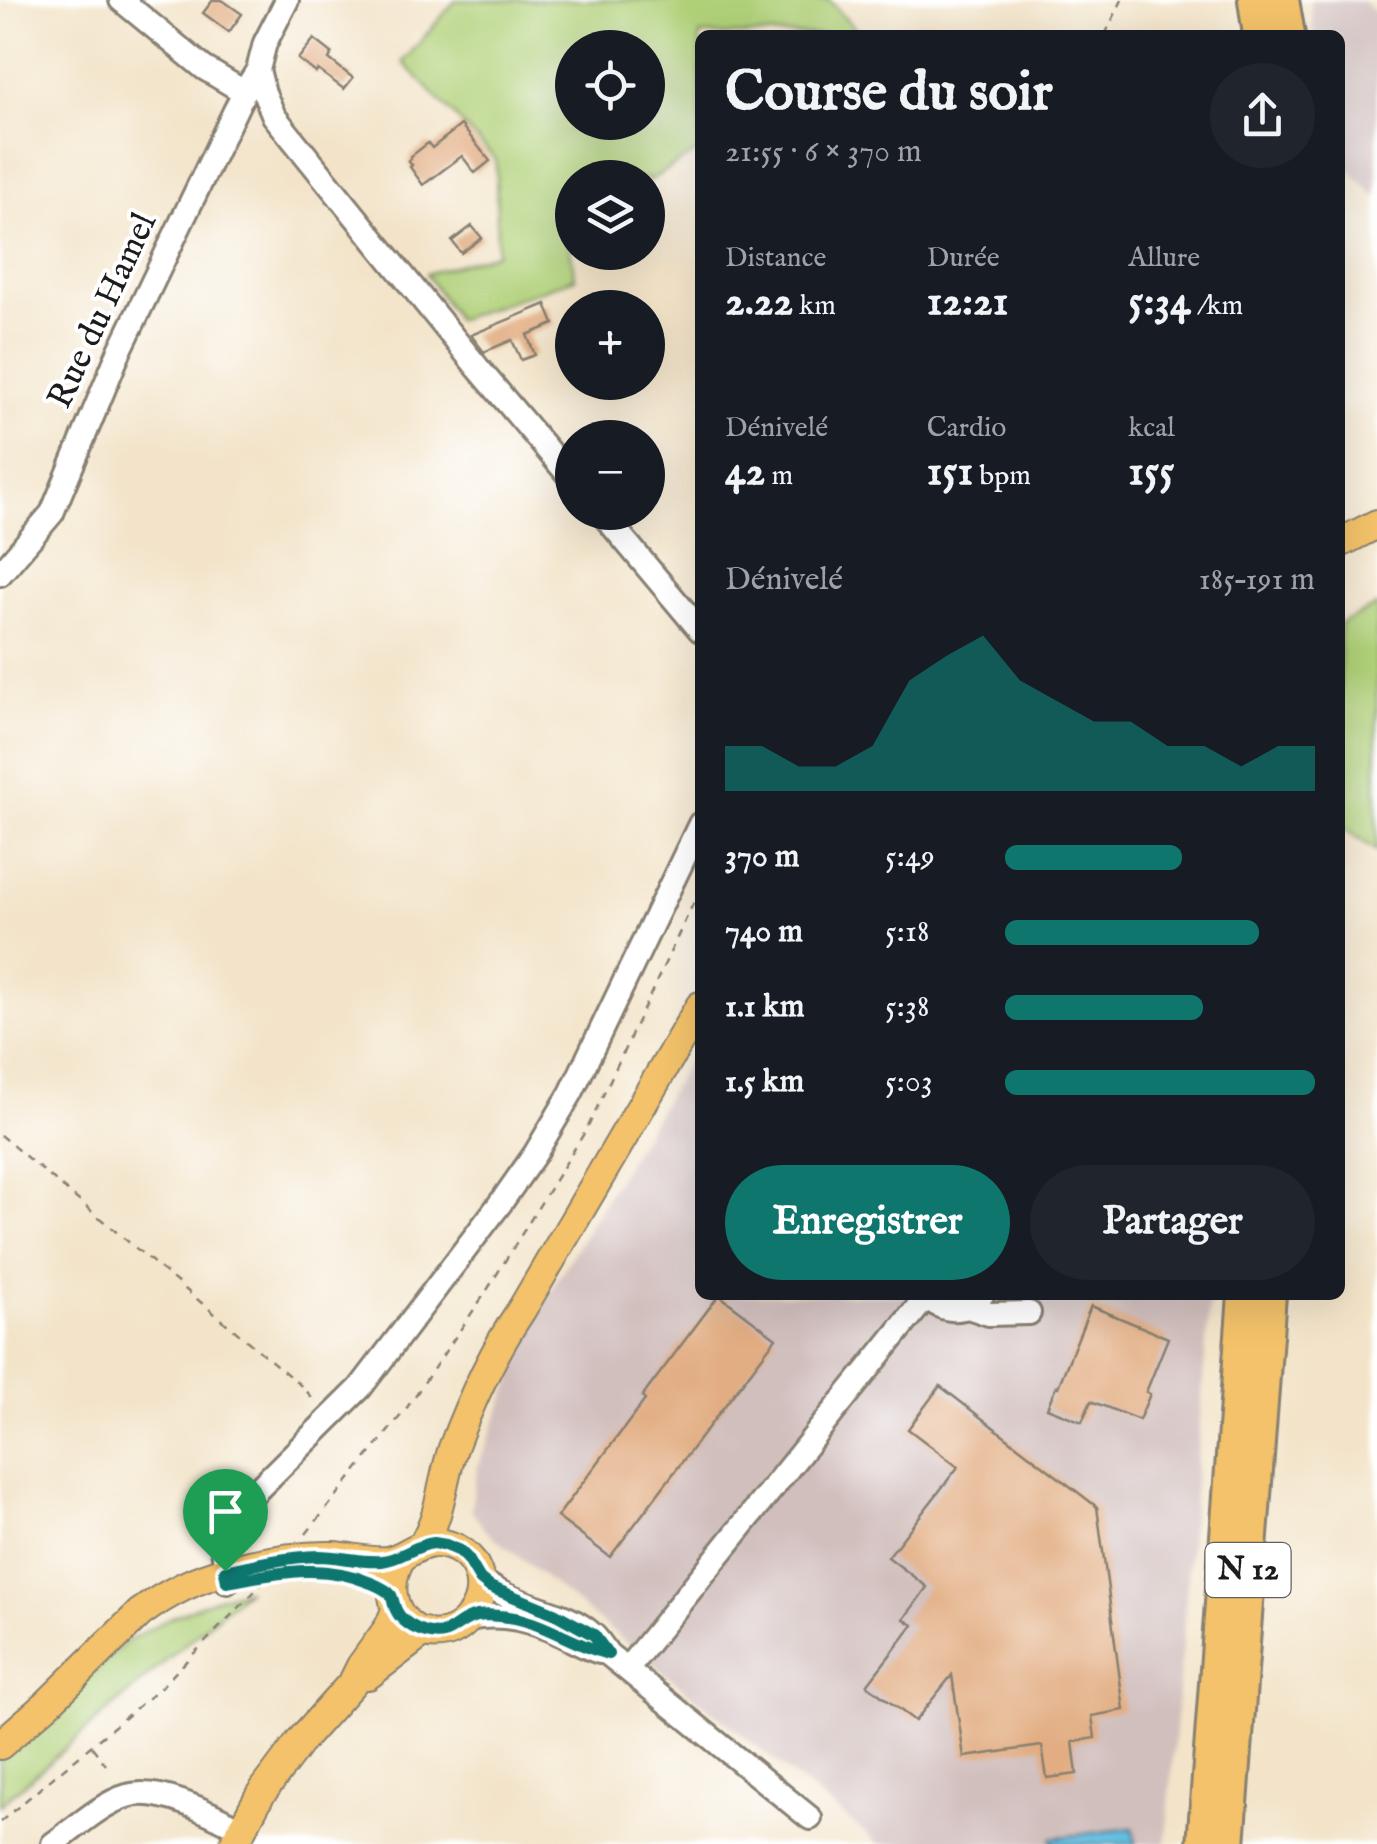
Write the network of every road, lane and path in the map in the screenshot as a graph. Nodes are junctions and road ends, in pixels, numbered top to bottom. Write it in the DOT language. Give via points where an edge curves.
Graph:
graph roads {
  1 [pos="121,0"];
  2 [pos="287,0"];
  3 [pos="1122,0"];
  4 [pos="1255,0"];
  5 [pos="1282,0"];
  6 [pos="1107,30"];
  7 [pos="1259,30"];
  8 [pos="1287,30"];
  9 [pos="258,70"];
  10 [pos="244,92"];
  11 [pos="555,459"];
  12 [pos="1377,524"];
  13 [pos="616,530"];
  14 [pos="1345,541"];
  15 [pos="0,574"];
  16 [pos="695,624"];
  17 [pos="695,835"];
  18 [pos="695,900"];
  19 [pos="695,1015"];
  20 [pos="0,1135"];
  21 [pos="923,1300"];
  22 [pos="930,1300"];
  23 [pos="1245,1300"];
  24 [pos="1270,1300"];
  25 [pos="975,1301"];
  26 [pos="522,1309"];
  27 [pos="1028,1313"];
  28 [pos="329,1420"];
  29 [pos="303,1538"];
  30 [pos="412,1551"];
  31 [pos="460,1551"];
  32 [pos="480,1579"];
  33 [pos="234,1582"];
  34 [pos="394,1603"];
  35 [pos="468,1619"];
  36 [pos="424,1632"];
  37 [pos="608,1654"];
  38 [pos="627,1669"];
  39 [pos="353,1682"];
  40 [pos="0,1745"];
  41 [pos="91,1746"];
  42 [pos="106,1765"];
  43 [pos="810,1818"];
  44 [pos="0,1822"];
  45 [pos="237,1837"];
  46 [pos="53,1844"];
  47 [pos="1204,1844"];
  48 [pos="1228,1844"];
  1 -- 10 [label="street"];
  2 -- 9 [label="street, Rue du Hamel"];
  3 -- 6 [label="path"];
  4 -- 7 [label="highway"];
  5 -- 8 [label="highway"];
  9 -- 10 [label="street, Rue du Hamel"];
  9 -- 11 [label="street" via="274,116"];
  10 -- 15 [label="street, Rue du Hamel" via="119,352 52,514"];
  12 -- 14 [label="main road"];
  13 -- 16 [label="street"];
  17 -- 28 [label="street" via="572,1093 535,1154"];
  18 -- 29 [label="path" via="588,1127 406,1410"];
  19 -- 26 [label="main road"];
  20 -- 28 [label="path" via="305,1389"];
  21 -- 38 [label="street"];
  22 -- 25 [label="street" via="957,1310"];
  23 -- 47 [label="highway, N 12"];
  24 -- 48 [label="highway, N 12"];
  25 -- 27 [label="street" via="989,1314"];
  26 -- 30 [label="main road" via="454,1446 432,1528"];
  26 -- 31 [label="main road" via="456,1489"];
  28 -- 33 [label="street" via="232,1518 223,1548"];
  30 -- 31 [label="main road" via="446,1545"];
  30 -- 33 [label="main road" via="376,1562 302,1557"];
  30 -- 34 [label="main road" via="394,1570"];
  31 -- 32 [label="main road"];
  32 -- 35 [label="main road" via="480,1598"];
  32 -- 37 [label="street" via="594,1635"];
  33 -- 34 [label="main road" via="316,1569 355,1576 382,1588"];
  33 -- 40 [label="main road" via="127,1626"];
  33 -- 41 [label="path" via="160,1688"];
  34 -- 36 [label="main road" via="408,1624"];
  34 -- 39 [label="main road" via="389,1627"];
  35 -- 36 [label="main road" via="448,1632"];
  35 -- 37 [label="street" via="494,1615 530,1622"];
  36 -- 39 [label="main road"];
  37 -- 38 [label="street"];
  38 -- 43 [label="street"];
  39 -- 45 [label="main road" via="279,1768"];
  41 -- 42 [label="path"];
  41 -- 44 [label="path"];
  45 -- 46 [label="street" via="179,1802 150,1794 128,1795"];
}
